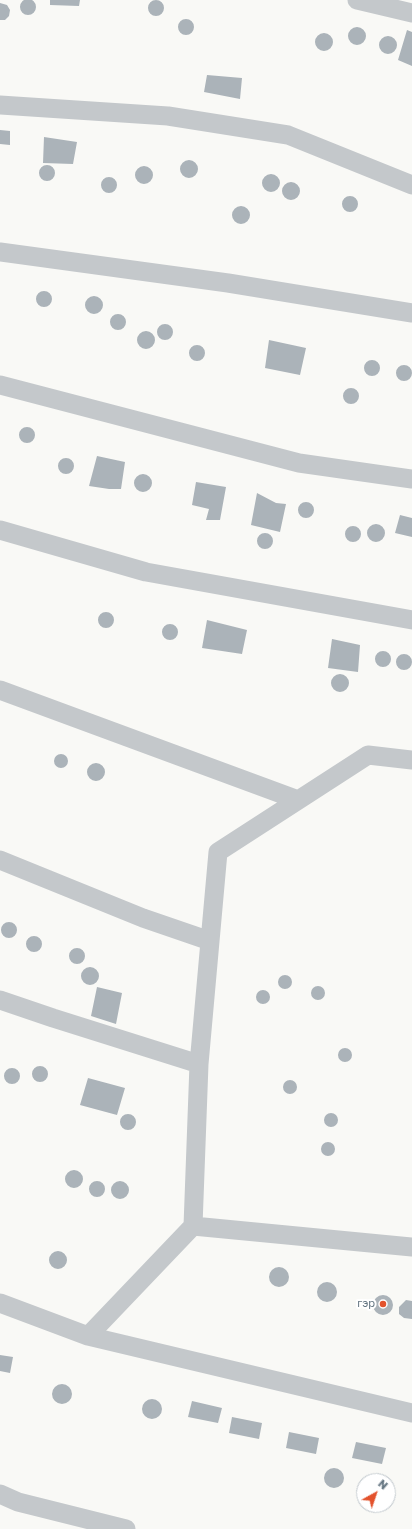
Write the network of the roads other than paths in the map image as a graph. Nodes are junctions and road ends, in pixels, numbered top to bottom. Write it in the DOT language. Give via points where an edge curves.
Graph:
graph roads {
  1 [pos="357,0"];
  2 [pos="412,13"];
  3 [pos="0,105"];
  4 [pos="412,185"];
  5 [pos="0,252"];
  6 [pos="412,313"];
  7 [pos="0,385"];
  8 [pos="412,479"];
  9 [pos="0,530"];
  10 [pos="412,620"];
  11 [pos="0,690"];
  12 [pos="412,760"];
  13 [pos="298,800"];
  14 [pos="0,860"];
  15 [pos="210,941"];
  16 [pos="0,1000"];
  17 [pos="199,1064"];
  18 [pos="193,1226"];
  19 [pos="412,1247"];
  20 [pos="0,1303"];
  21 [pos="88,1336"];
  22 [pos="412,1413"];
  23 [pos="0,1494"];
  24 [pos="126,1529"];
  1 -- 2 [label="street"];
  3 -- 4 [label="street" via="168,116 288,135"];
  5 -- 6 [label="street" via="228,283"];
  7 -- 8 [label="street" via="298,463"];
  9 -- 10 [label="street" via="146,572"];
  11 -- 13 [label="street"];
  12 -- 13 [label="street" via="368,755"];
  13 -- 15 [label="street" via="218,852"];
  14 -- 15 [label="street" via="143,918"];
  15 -- 17 [label="street"];
  16 -- 17 [label="street"];
  17 -- 18 [label="street"];
  18 -- 19 [label="street"];
  18 -- 21 [label="street"];
  20 -- 21 [label="street"];
  21 -- 22 [label="street"];
  23 -- 24 [label="street" via="18,1502"];
}
